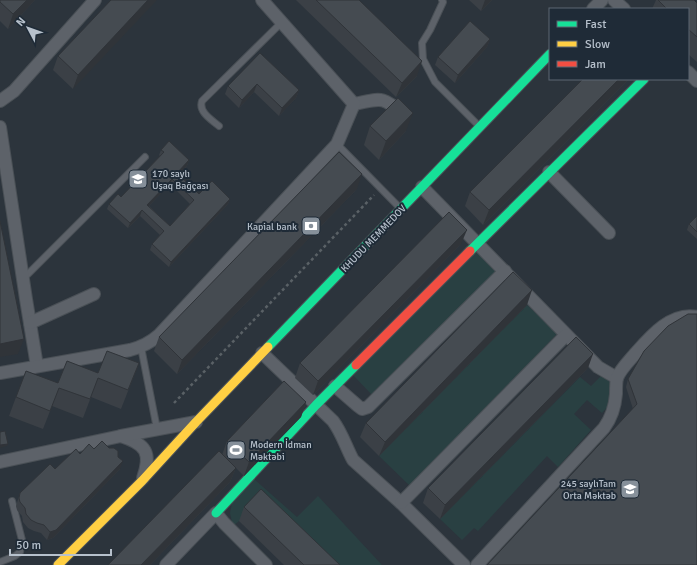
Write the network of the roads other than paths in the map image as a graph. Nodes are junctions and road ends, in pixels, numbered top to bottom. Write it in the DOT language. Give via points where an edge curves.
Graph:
graph roads {
  1 [pos="95,0"];
  2 [pos="262,0"];
  3 [pos="442,0"];
  4 [pos="602,0"];
  5 [pos="614,0"];
  6 [pos="594,8"];
  7 [pos="623,8"];
  8 [pos="282,22"];
  9 [pos="549,55"];
  10 [pos="689,73"];
  11 [pos="643,80"];
  12 [pos="697,81"];
  13 [pos="0,101"];
  14 [pos="354,104"];
  15 [pos="410,120"];
  16 [pos="219,126"];
  17 [pos="0,127"];
  18 [pos="480,127"];
  19 [pos="337,144"];
  20 [pos="145,157"];
  21 [pos="549,172"];
  22 [pos="422,187"];
  23 [pos="400,208"];
  24 [pos="609,233"];
  25 [pos="477,244"];
  26 [pos="505,271"];
  27 [pos="23,279"];
  28 [pos="94,294"];
  29 [pos="697,317"];
  30 [pos="30,323"];
  31 [pos="566,335"];
  32 [pos="142,347"];
  33 [pos="262,354"];
  34 [pos="37,366"];
  35 [pos="0,373"];
  36 [pos="617,378"];
  37 [pos="335,386"];
  38 [pos="316,405"];
  39 [pos="196,422"];
  40 [pos="157,429"];
  41 [pos="122,436"];
  42 [pos="0,462"];
  43 [pos="142,481"];
  44 [pos="12,501"];
  45 [pos="401,503"];
  46 [pos="216,513"];
  47 [pos="0,562"];
  48 [pos="260,563"];
  49 [pos="58,565"];
  50 [pos="166,565"];
  51 [pos="464,565"];
  52 [pos="477,565"];
  1 -- 13 [label="street" via="14,91"];
  2 -- 8 [label="street"];
  3 -- 18 [label="lane" via="438,16 422,43 423,59 435,82"];
  4 -- 6 [label="street"];
  5 -- 7 [label="street"];
  8 -- 14 [label="street"];
  8 -- 16 [label="lane" via="202,101 202,110"];
  9 -- 18 [label="street, KHUDU MEMMEDOV"];
  10 -- 12 [label="street"];
  11 -- 21 [label="street"];
  14 -- 15 [label="street" via="383,99"];
  14 -- 19 [label="street"];
  17 -- 27 [label="street"];
  18 -- 22 [label="street, KHUDU MEMMEDOV"];
  19 -- 23 [label="lane"];
  19 -- 32 [label="street" via="159,335"];
  20 -- 27 [label="lane"];
  21 -- 24 [label="street"];
  21 -- 25 [label="street"];
  22 -- 23 [label="street, KHUDU MEMMEDOV"];
  22 -- 25 [label="street"];
  23 -- 33 [label="street, KHUDU MEMMEDOV"];
  25 -- 26 [label="street"];
  25 -- 37 [label="street"];
  26 -- 31 [label="street"];
  26 -- 37 [label="street" via="368,407 362,409"];
  27 -- 30 [label="street"];
  28 -- 30 [label="street"];
  29 -- 36 [label="street" via="691,315 678,318 662,327 646,341"];
  30 -- 34 [label="street"];
  31 -- 36 [label="street" via="598,367"];
  31 -- 45 [label="street"];
  32 -- 34 [label="street"];
  32 -- 40 [label="lane"];
  33 -- 38 [label="street"];
  33 -- 39 [label="street, KHUDU MEMMEDOV"];
  34 -- 35 [label="street"];
  36 -- 52 [label="street" via="615,406 604,428"];
  37 -- 38 [label="street"];
  38 -- 45 [label="street" via="340,429 353,460"];
  38 -- 46 [label="street"];
  39 -- 40 [label="street"];
  39 -- 43 [label="street, KHUDU MEMMEDOV"];
  40 -- 41 [label="street"];
  41 -- 42 [label="street"];
  41 -- 43 [label="street" via="134,440 145,450 148,463"];
  43 -- 49 [label="street, KHUDU MEMMEDOV"];
  44 -- 47 [label="lane" via="22,540 20,552"];
  45 -- 51 [label="street"];
  46 -- 48 [label="street"];
  46 -- 50 [label="street"];
}
